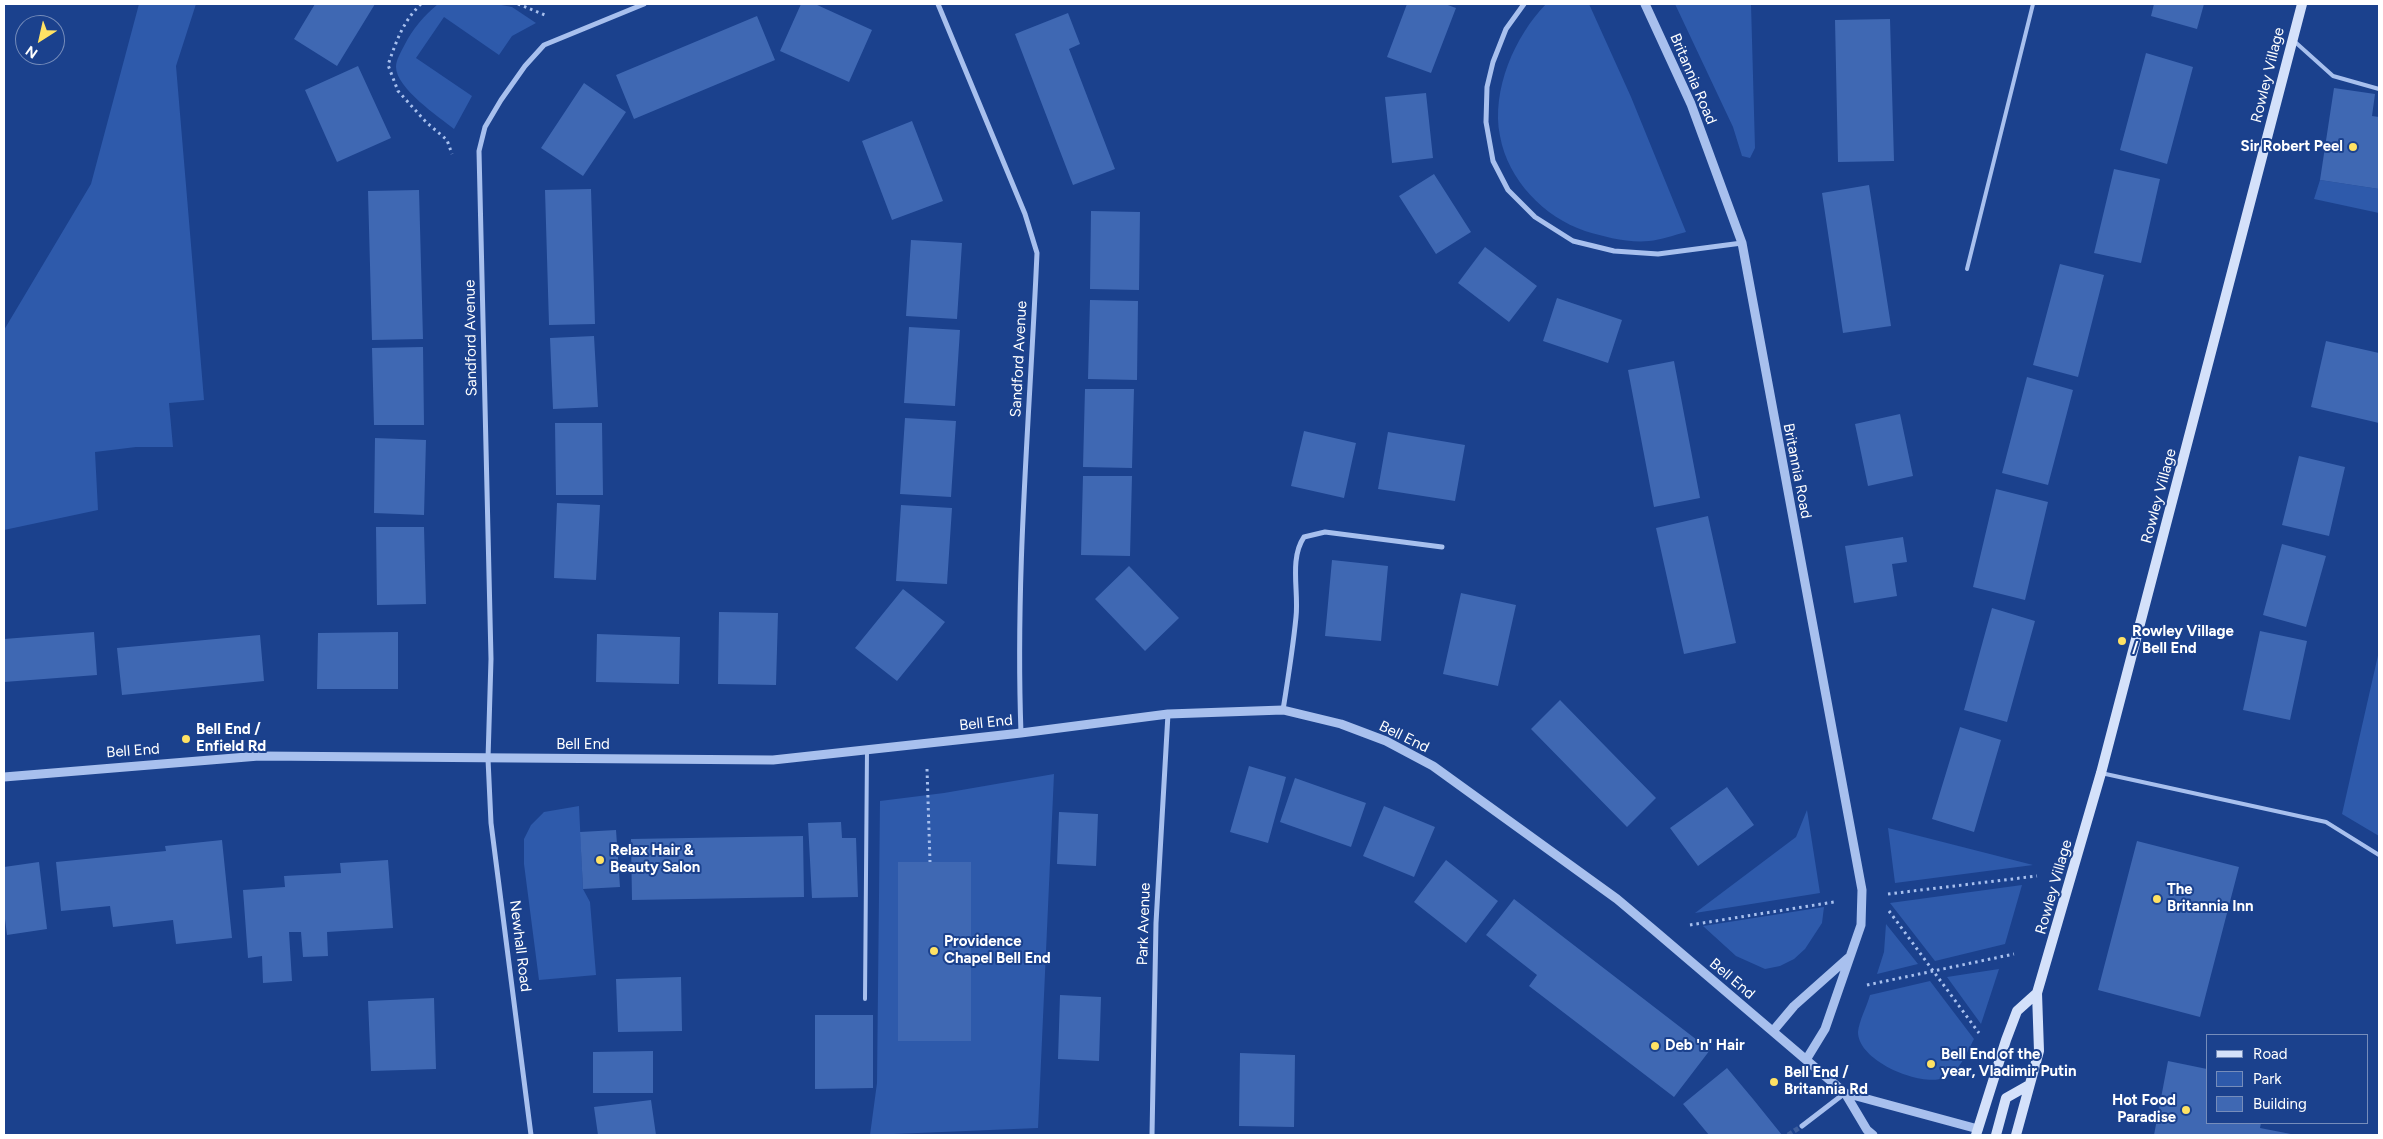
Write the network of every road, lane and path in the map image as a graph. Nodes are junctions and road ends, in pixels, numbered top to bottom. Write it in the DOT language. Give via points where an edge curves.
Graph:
graph roads {
  1 [pos="421,4"];
  2 [pos="518,4"];
  3 [pos="644,4"];
  4 [pos="938,4"];
  5 [pos="1524,4"];
  6 [pos="1646,4"];
  7 [pos="2033,4"];
  8 [pos="2302,4"];
  9 [pos="545,16"];
  10 [pos="2292,40"];
  11 [pos="2379,89"];
  12 [pos="453,157"];
  13 [pos="1742,243"];
  14 [pos="1967,269"];
  15 [pos="1442,547"];
  16 [pos="1283,710"];
  17 [pos="1168,714"];
  18 [pos="1021,734"];
  19 [pos="927,743"];
  20 [pos="867,750"];
  21 [pos="488,759"];
  22 [pos="2101,773"];
  23 [pos="4,777"];
  24 [pos="2379,855"];
  25 [pos="930,862"];
  26 [pos="2037,876"];
  27 [pos="1878,896"];
  28 [pos="1861,898"];
  29 [pos="1655,930"];
  30 [pos="2014,954"];
  31 [pos="1850,957"];
  32 [pos="1934,971"];
  33 [pos="1864,986"];
  34 [pos="2037,993"];
  35 [pos="865,999"];
  36 [pos="1773,1031"];
  37 [pos="1983,1040"];
  38 [pos="1806,1060"];
  39 [pos="2030,1084"];
  40 [pos="1845,1093"];
  41 [pos="1802,1126"];
  42 [pos="1977,1132"];
  43 [pos="531,1135"];
  44 [pos="1152,1135"];
  45 [pos="1873,1135"];
  46 [pos="1991,1135"];
  47 [pos="1996,1135"];
  48 [pos="2016,1135"];
  1 -- 12 [label="path" via="397,37 388,65 398,91 426,122 448,140"];
  2 -- 9 [label="path"];
  3 -- 21 [label="street, Sandford Avenue" via="544,45 501,100 485,128 479,151 492,659"];
  4 -- 18 [label="street, Sandford Avenue" via="1025,214 1037,253 1020,575"];
  5 -- 13 [label="street" via="1506,30 1487,87 1486,122 1492,161 1508,190 1535,217 1573,241 1614,251 1658,254"];
  6 -- 13 [label="street, Britannia Road" via="1691,104"];
  7 -- 14 [label="lane"];
  8 -- 10 [label="main road, Rowley Village"];
  10 -- 11 [label="lane" via="2333,76"];
  10 -- 22 [label="main road, Rowley Village"];
  13 -- 28 [label="street, Britannia Road"];
  15 -- 16 [label="street" via="1325,532 1304,537 1298,545 1296,616"];
  16 -- 17 [label="street, Bell End"];
  16 -- 29 [label="street, Bell End" via="1342,724 1386,741 1433,766"];
  17 -- 18 [label="street, Bell End"];
  17 -- 44 [label="street, Park Avenue" via="1156,923"];
  18 -- 19 [label="street, Bell End"];
  19 -- 20 [label="street, Bell End"];
  19 -- 25 [label="path"];
  20 -- 21 [label="street, Bell End" via="773,760"];
  20 -- 35 [label="lane"];
  21 -- 23 [label="street, Bell End" via="259,756"];
  21 -- 43 [label="street, Newhall Road" via="491,822"];
  22 -- 24 [label="lane" via="2326,822"];
  22 -- 34 [label="main road, Rowley Village"];
  26 -- 27 [label="path"];
  27 -- 28 [label="path"];
  27 -- 32 [label="path"];
  28 -- 29 [label="path"];
  28 -- 31 [label="street, Britannia Road" via="1861,925"];
  29 -- 36 [label="street, Bell End"];
  30 -- 32 [label="path"];
  31 -- 36 [label="street, Britannia Road" via="1794,1006"];
  31 -- 38 [label="street, Britannia Road" via="1825,1029"];
  32 -- 33 [label="path"];
  32 -- 37 [label="path"];
  34 -- 39 [label="main road, Rowley Village" via="2038,1051"];
  34 -- 42 [label="main road" via="2017,1011"];
  36 -- 38 [label="street, Bell End"];
  38 -- 40 [label="street, Bell End"];
  39 -- 47 [label="main road" via="2006,1098"];
  39 -- 48 [label="main road, Rowley Village"];
  40 -- 41 [label="street"];
  40 -- 42 [label="street, Bell End"];
  40 -- 45 [label="street, Bell End"];
  42 -- 46 [label="main road"];
}
